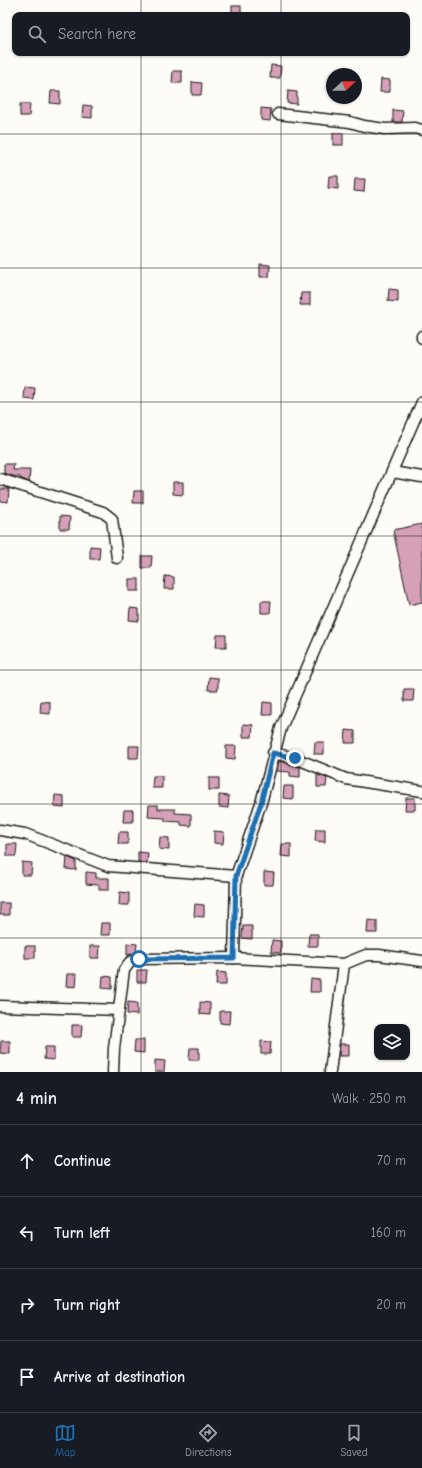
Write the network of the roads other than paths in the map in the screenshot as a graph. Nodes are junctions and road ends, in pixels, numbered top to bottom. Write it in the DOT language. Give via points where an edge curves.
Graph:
graph roads {
  1 [pos="278,114"];
  2 [pos="422,130"];
  3 [pos="422,402"];
  4 [pos="392,472"];
  5 [pos="422,477"];
  6 [pos="0,479"];
  7 [pos="116,558"];
  8 [pos="273,753"];
  9 [pos="422,791"];
  10 [pos="0,830"];
  11 [pos="236,876"];
  12 [pos="234,958"];
  13 [pos="422,961"];
  14 [pos="344,964"];
  15 [pos="0,1006"];
  16 [pos="119,1010"];
  17 [pos="113,1072"];
  18 [pos="330,1072"];
  1 -- 2 [label="street" via="350,122 385,129"];
  3 -- 4 [label="street"];
  4 -- 5 [label="street"];
  4 -- 8 [label="street" via="281,728"];
  6 -- 7 [label="street" via="103,512 112,519"];
  8 -- 9 [label="street" via="295,758 346,779"];
  8 -- 11 [label="street" via="261,803"];
  10 -- 11 [label="street" via="25,834 108,866"];
  11 -- 12 [label="street"];
  12 -- 14 [label="street"];
  12 -- 16 [label="street" via="139,959 130,962 124,970"];
  13 -- 14 [label="street" via="366,955"];
  14 -- 18 [label="street"];
  15 -- 16 [label="street"];
  16 -- 17 [label="street"];
}
